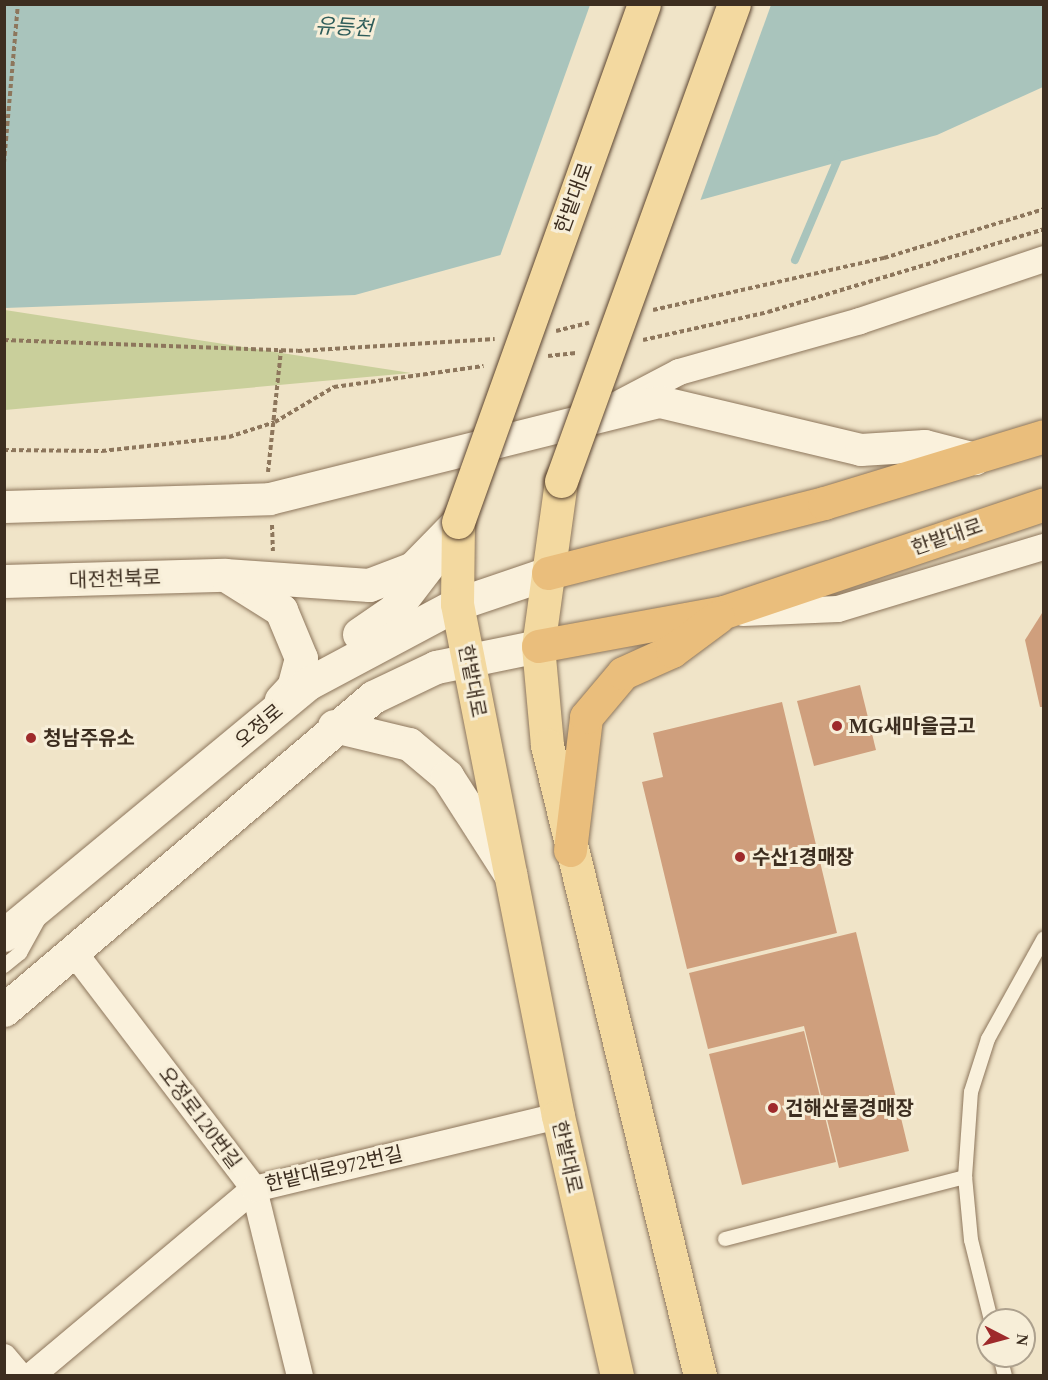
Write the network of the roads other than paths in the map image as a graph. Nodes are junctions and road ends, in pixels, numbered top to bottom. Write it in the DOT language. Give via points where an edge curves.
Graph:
graph roads {
  1 [pos="644,4"];
  2 [pos="734,4"];
  3 [pos="1044,259"];
  4 [pos="602,412"];
  5 [pos="1044,436"];
  6 [pos="975,459"];
  7 [pos="1044,504"];
  8 [pos="4,507"];
  9 [pos="458,522"];
  10 [pos="1044,548"];
  11 [pos="548,573"];
  12 [pos="225,575"];
  13 [pos="4,581"];
  14 [pos="457,604"];
  15 [pos="724,612"];
  16 [pos="538,646"];
  17 [pos="469,661"];
  18 [pos="309,683"];
  19 [pos="334,726"];
  20 [pos="250,734"];
  21 [pos="570,850"];
  22 [pos="510,874"];
  23 [pos="48,902"];
  24 [pos="4,935"];
  25 [pos="1044,938"];
  26 [pos="73,951"];
  27 [pos="4,966"];
  28 [pos="4,1010"];
  29 [pos="558,1116"];
  30 [pos="965,1177"];
  31 [pos="254,1189"];
  32 [pos="725,1239"];
  33 [pos="989,1308"];
  34 [pos="4,1357"];
  35 [pos="20,1376"];
  36 [pos="32,1376"];
  37 [pos="300,1376"];
  38 [pos="617,1376"];
  39 [pos="700,1376"];
  1 -- 9 [label="main road, 한밭대로, bridge"];
  2 -- 11 [label="main road, bridge" via="561,481"];
  3 -- 4 [label="street" via="860,321 679,372"];
  4 -- 6 [label="street" via="660,402 861,450 925,446"];
  4 -- 8 [label="street" via="396,471 270,499"];
  5 -- 6 [label="highway"];
  6 -- 11 [label="highway"];
  7 -- 15 [label="highway, 한밭대로"];
  9 -- 12 [label="main road, 대전천북로" via="413,568 369,585"];
  9 -- 14 [label="main road, 한밭대로"];
  9 -- 18 [label="main road" via="394,610 349,641"];
  10 -- 15 [label="street" via="838,609"];
  11 -- 14 [label="main road, 오정로"];
  11 -- 16 [label="main road"];
  12 -- 13 [label="main road, 대전천북로"];
  12 -- 20 [label="main road" via="281,610 301,658 293,687"];
  14 -- 17 [label="main road, 한밭대로"];
  14 -- 18 [label="main road, 오정로"];
  15 -- 16 [label="highway, 한밭대로"];
  15 -- 21 [label="highway" via="672,651 623,673 586,717"];
  16 -- 17 [label="main road"];
  16 -- 21 [label="main road" via="547,745"];
  17 -- 19 [label="main road" via="391,685"];
  17 -- 22 [label="main road, 한밭대로"];
  18 -- 20 [label="main road, 오정로"];
  19 -- 22 [label="main road" via="409,744 447,776"];
  19 -- 26 [label="main road"];
  20 -- 23 [label="main road, 오정로"];
  21 -- 39 [label="main road"];
  22 -- 29 [label="main road, 한밭대로"];
  23 -- 24 [label="main road, 오정로"];
  23 -- 27 [label="lane" via="20,953"];
  25 -- 30 [label="lane" via="987,1043 971,1092"];
  26 -- 28 [label="main road"];
  26 -- 31 [label="street, 오정로120번길"];
  29 -- 31 [label="street, 한밭대로972번길"];
  29 -- 38 [label="main road, 한밭대로"];
  30 -- 32 [label="lane"];
  30 -- 33 [label="lane" via="972,1240"];
  31 -- 36 [label="street, 한밭대로972번길"];
  31 -- 37 [label="street, 오정로120번길"];
  34 -- 35 [label="street"];
}
